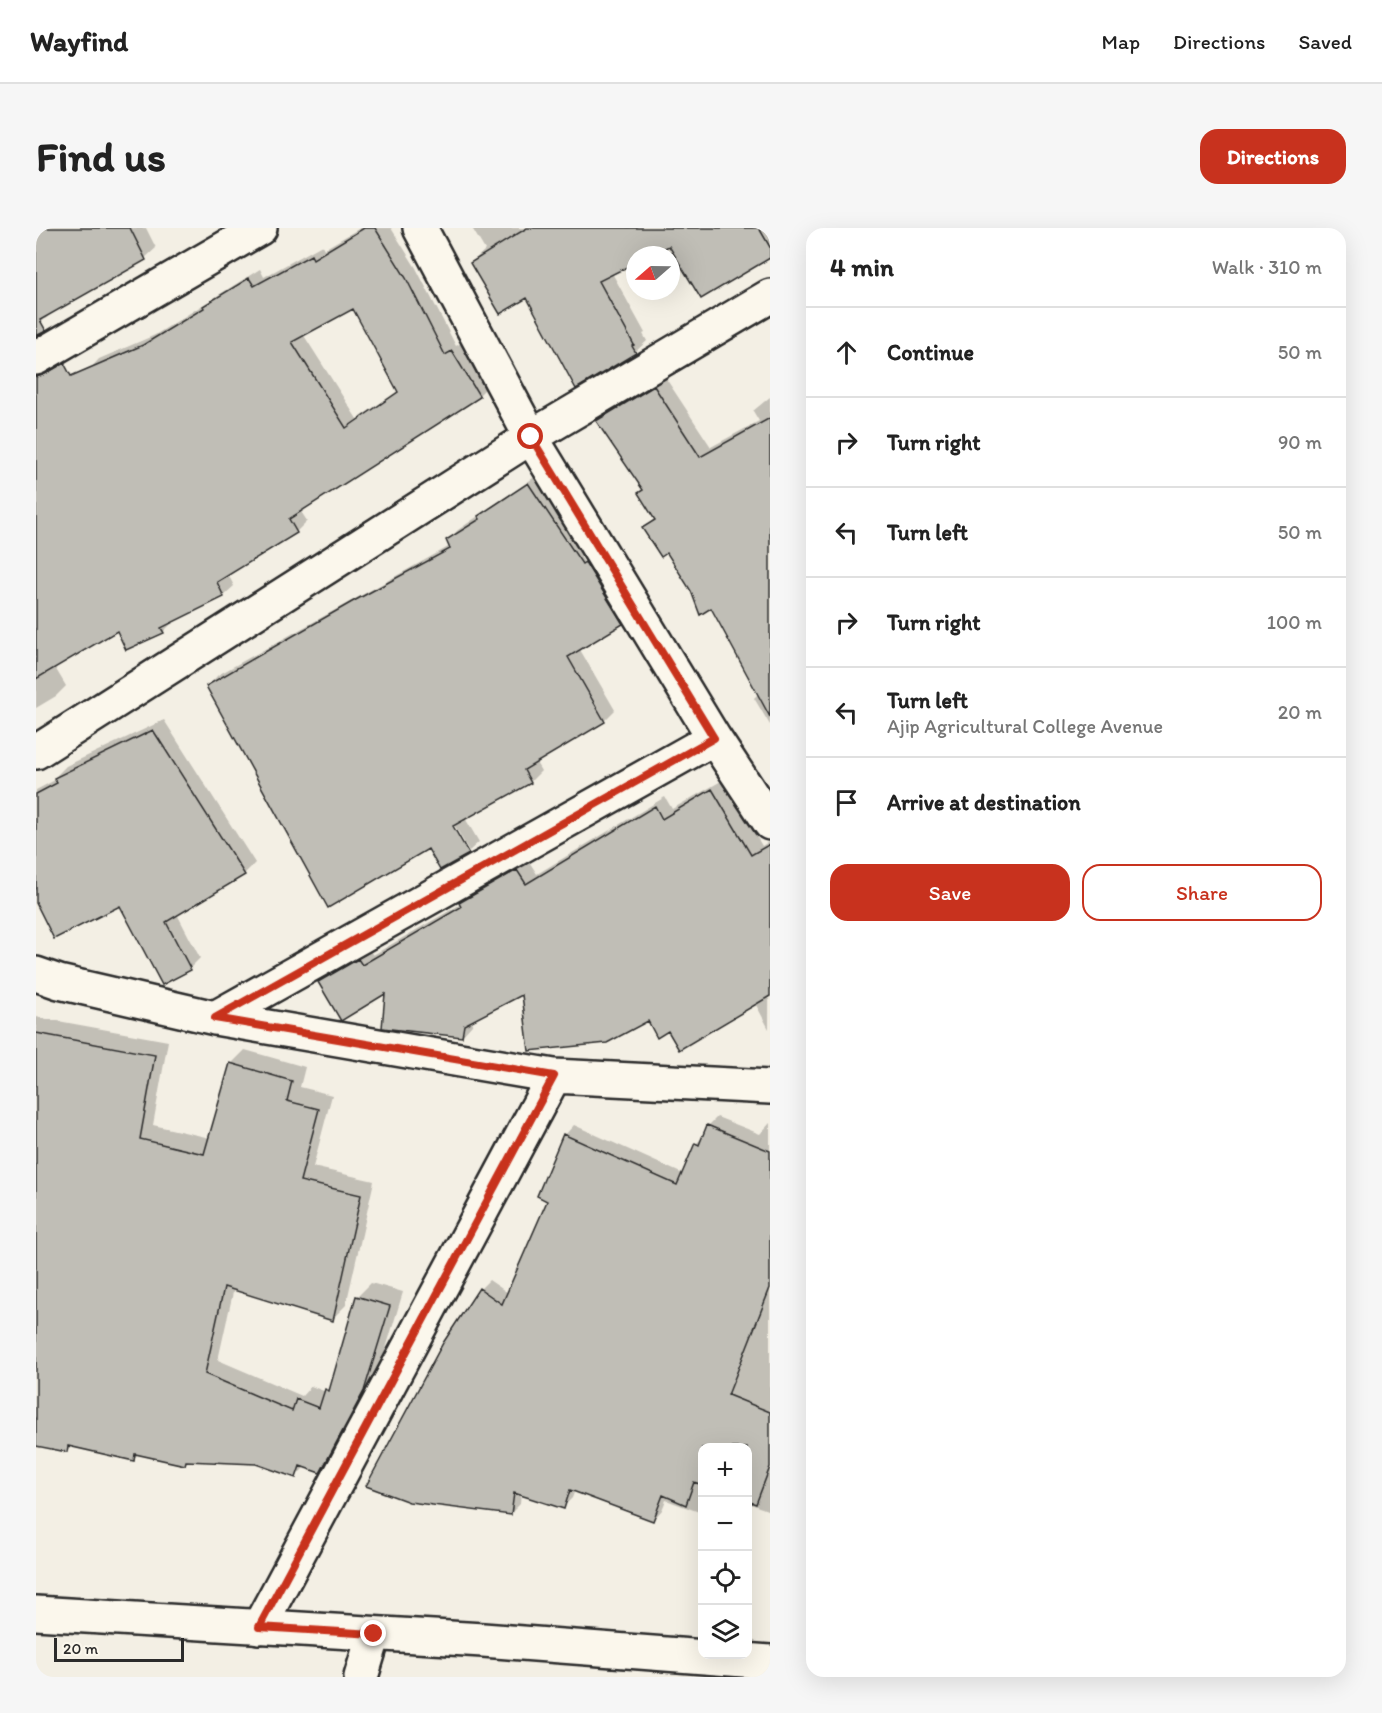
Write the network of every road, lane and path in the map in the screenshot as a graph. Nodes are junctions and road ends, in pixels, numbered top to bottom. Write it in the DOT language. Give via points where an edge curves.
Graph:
graph roads {
  1 [pos="260,228"];
  2 [pos="420,228"];
  3 [pos="770,296"];
  4 [pos="36,358"];
  5 [pos="531,437"];
  6 [pos="714,738"];
  7 [pos="36,752"];
  8 [pos="770,823"];
  9 [pos="36,974"];
  10 [pos="215,1018"];
  11 [pos="554,1076"];
  12 [pos="770,1087"];
  13 [pos="36,1613"];
  14 [pos="259,1627"];
  15 [pos="374,1634"];
  16 [pos="770,1662"];
  17 [pos="361,1677"];
  1 -- 4 [label="street"];
  2 -- 5 [label="street"];
  3 -- 5 [label="street"];
  5 -- 6 [label="street"];
  5 -- 7 [label="street"];
  6 -- 8 [label="street"];
  6 -- 10 [label="street"];
  9 -- 10 [label="street"];
  10 -- 11 [label="street"];
  11 -- 12 [label="street"];
  11 -- 14 [label="street"];
  13 -- 14 [label="street"];
  14 -- 15 [label="street"];
  15 -- 16 [label="street"];
  15 -- 17 [label="street"];
}
